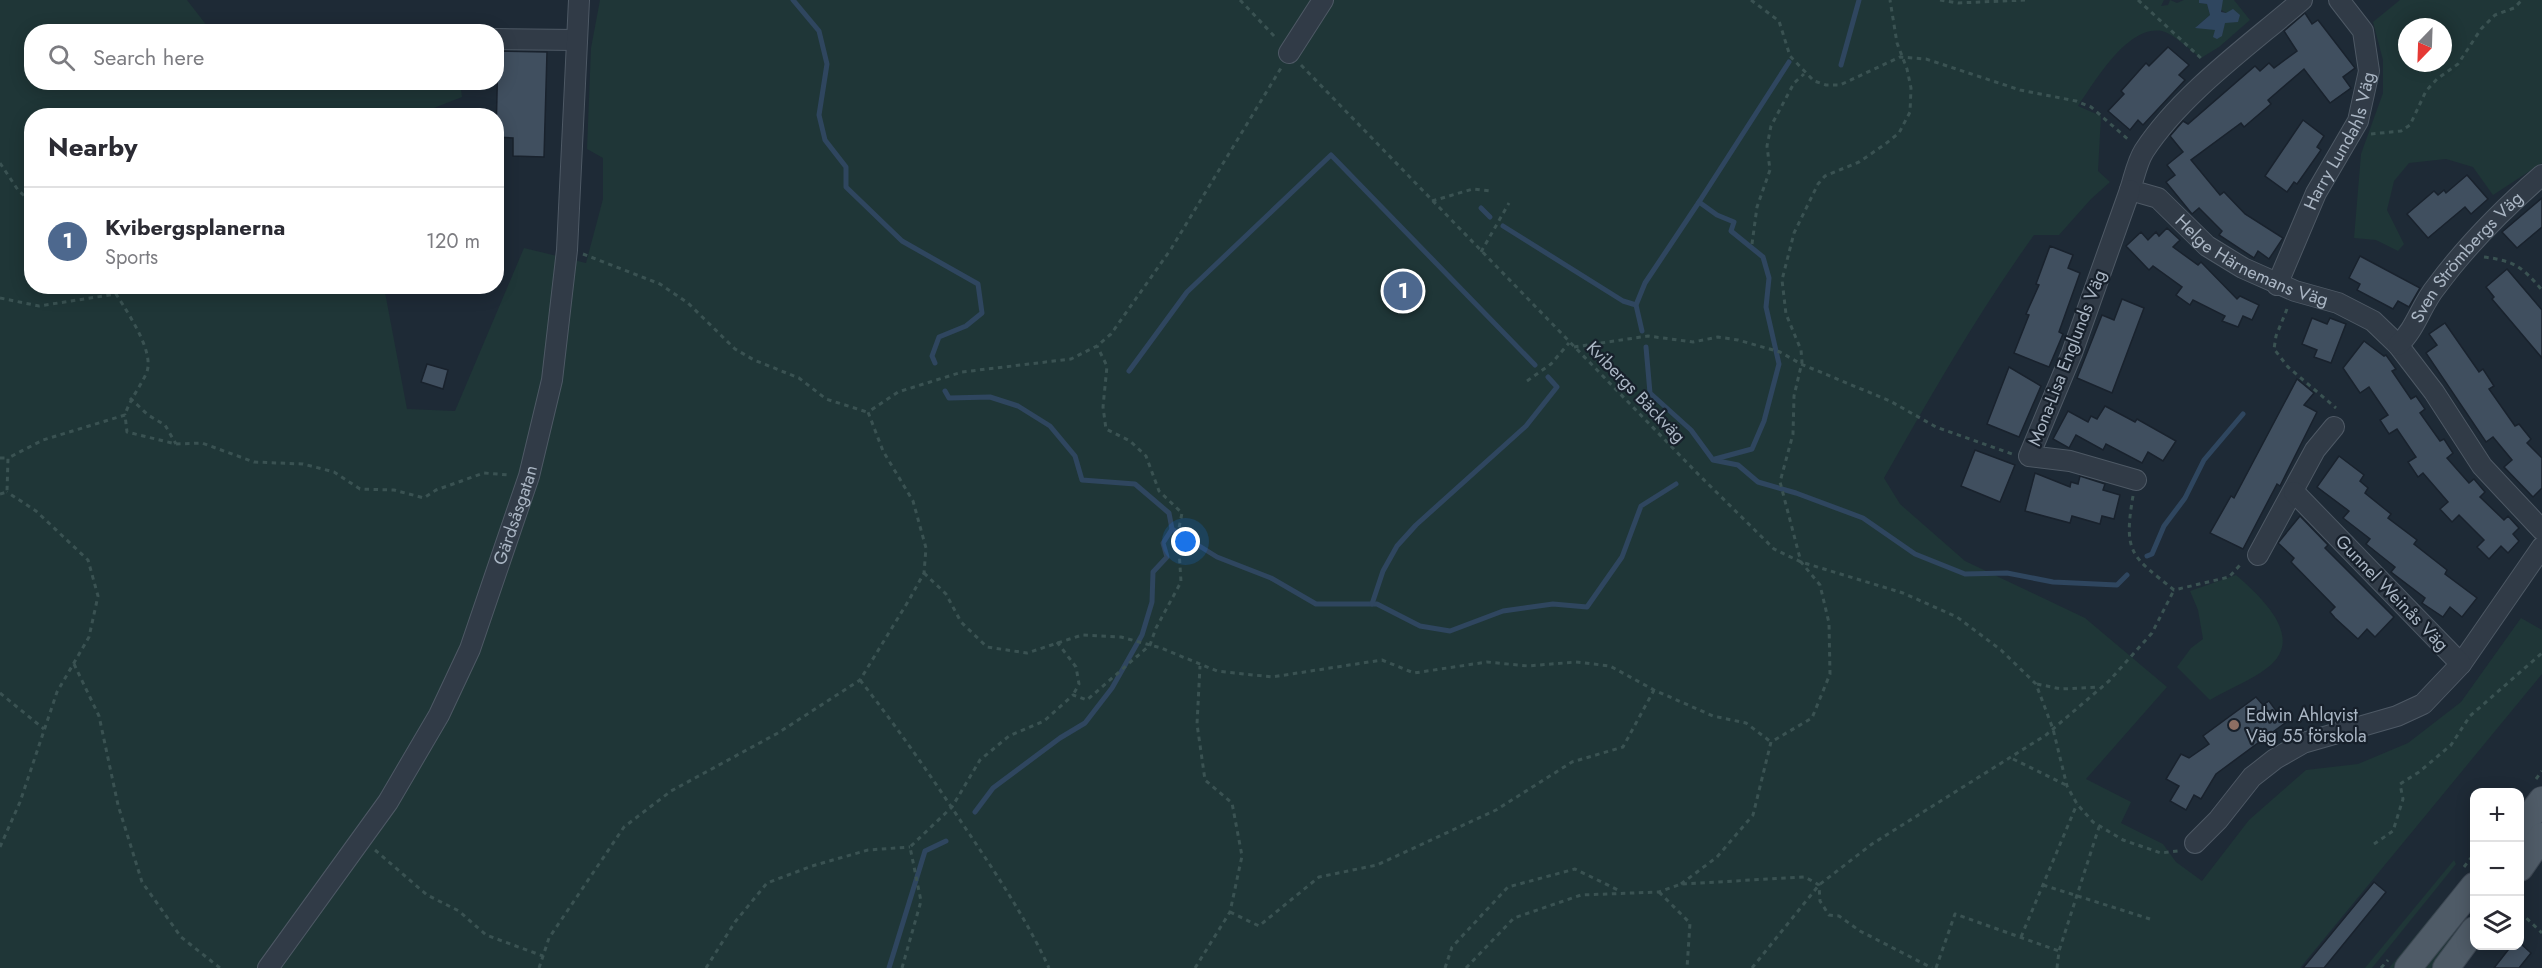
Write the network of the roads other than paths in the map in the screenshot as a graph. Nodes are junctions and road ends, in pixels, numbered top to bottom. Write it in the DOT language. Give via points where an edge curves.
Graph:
graph roads {
  1 [pos="579,0"];
  2 [pos="1323,0"];
  3 [pos="2302,0"];
  4 [pos="2339,0"];
  5 [pos="504,39"];
  6 [pos="577,40"];
  7 [pos="1289,53"];
  8 [pos="2542,175"];
  9 [pos="2130,190"];
  10 [pos="2286,288"];
  11 [pos="2398,345"];
  12 [pos="2334,427"];
  13 [pos="2136,480"];
  14 [pos="2294,492"];
  15 [pos="2542,530"];
  16 [pos="2542,547"];
  17 [pos="2258,555"];
  18 [pos="2461,664"];
  19 [pos="2542,800"];
  20 [pos="2524,824"];
  21 [pos="2542,836"];
  22 [pos="2195,843"];
  23 [pos="2524,862"];
  24 [pos="2470,892"];
  25 [pos="2470,937"];
  26 [pos="268,968"];
  27 [pos="2408,968"];
  28 [pos="2446,968"];
  1 -- 6 [label="street, Gärdsåsgatan"];
  2 -- 7 [label="street"];
  3 -- 9 [label="street" via="2196,92 2143,152"];
  4 -- 10 [label="street, Harry Lundahls Väg" via="2363,32 2369,71 2358,121 2316,193"];
  5 -- 6 [label="street"];
  6 -- 26 [label="street, Gärdsåsgatan" via="567,250 552,380 529,476 470,649 439,715 388,802"];
  8 -- 11 [label="street, Sven Strömbergs Väg" via="2467,248 2430,294 2409,335"];
  9 -- 10 [label="street, Helge Härnemans Väg" via="2158,198 2207,246"];
  9 -- 13 [label="street, Mona-Lisa Englunds Väg" via="2072,353 2029,456 2070,461"];
  10 -- 11 [label="street, Helge Härnemans Väg" via="2338,303 2373,321"];
  11 -- 15 [label="street, Helge Härnemans Väg" via="2482,466"];
  12 -- 14 [label="street" via="2315,450"];
  14 -- 17 [label="street"];
  14 -- 18 [label="street, Gunnel Weinås Väg"];
  16 -- 18 [label="street"];
  18 -- 22 [label="street, Gunnel Weinås Väg" via="2423,704 2397,716 2303,743 2275,759 2252,777"];
  19 -- 20 [label="main road"];
  21 -- 23 [label="main road"];
  24 -- 27 [label="main road"];
  25 -- 28 [label="main road"];
}
